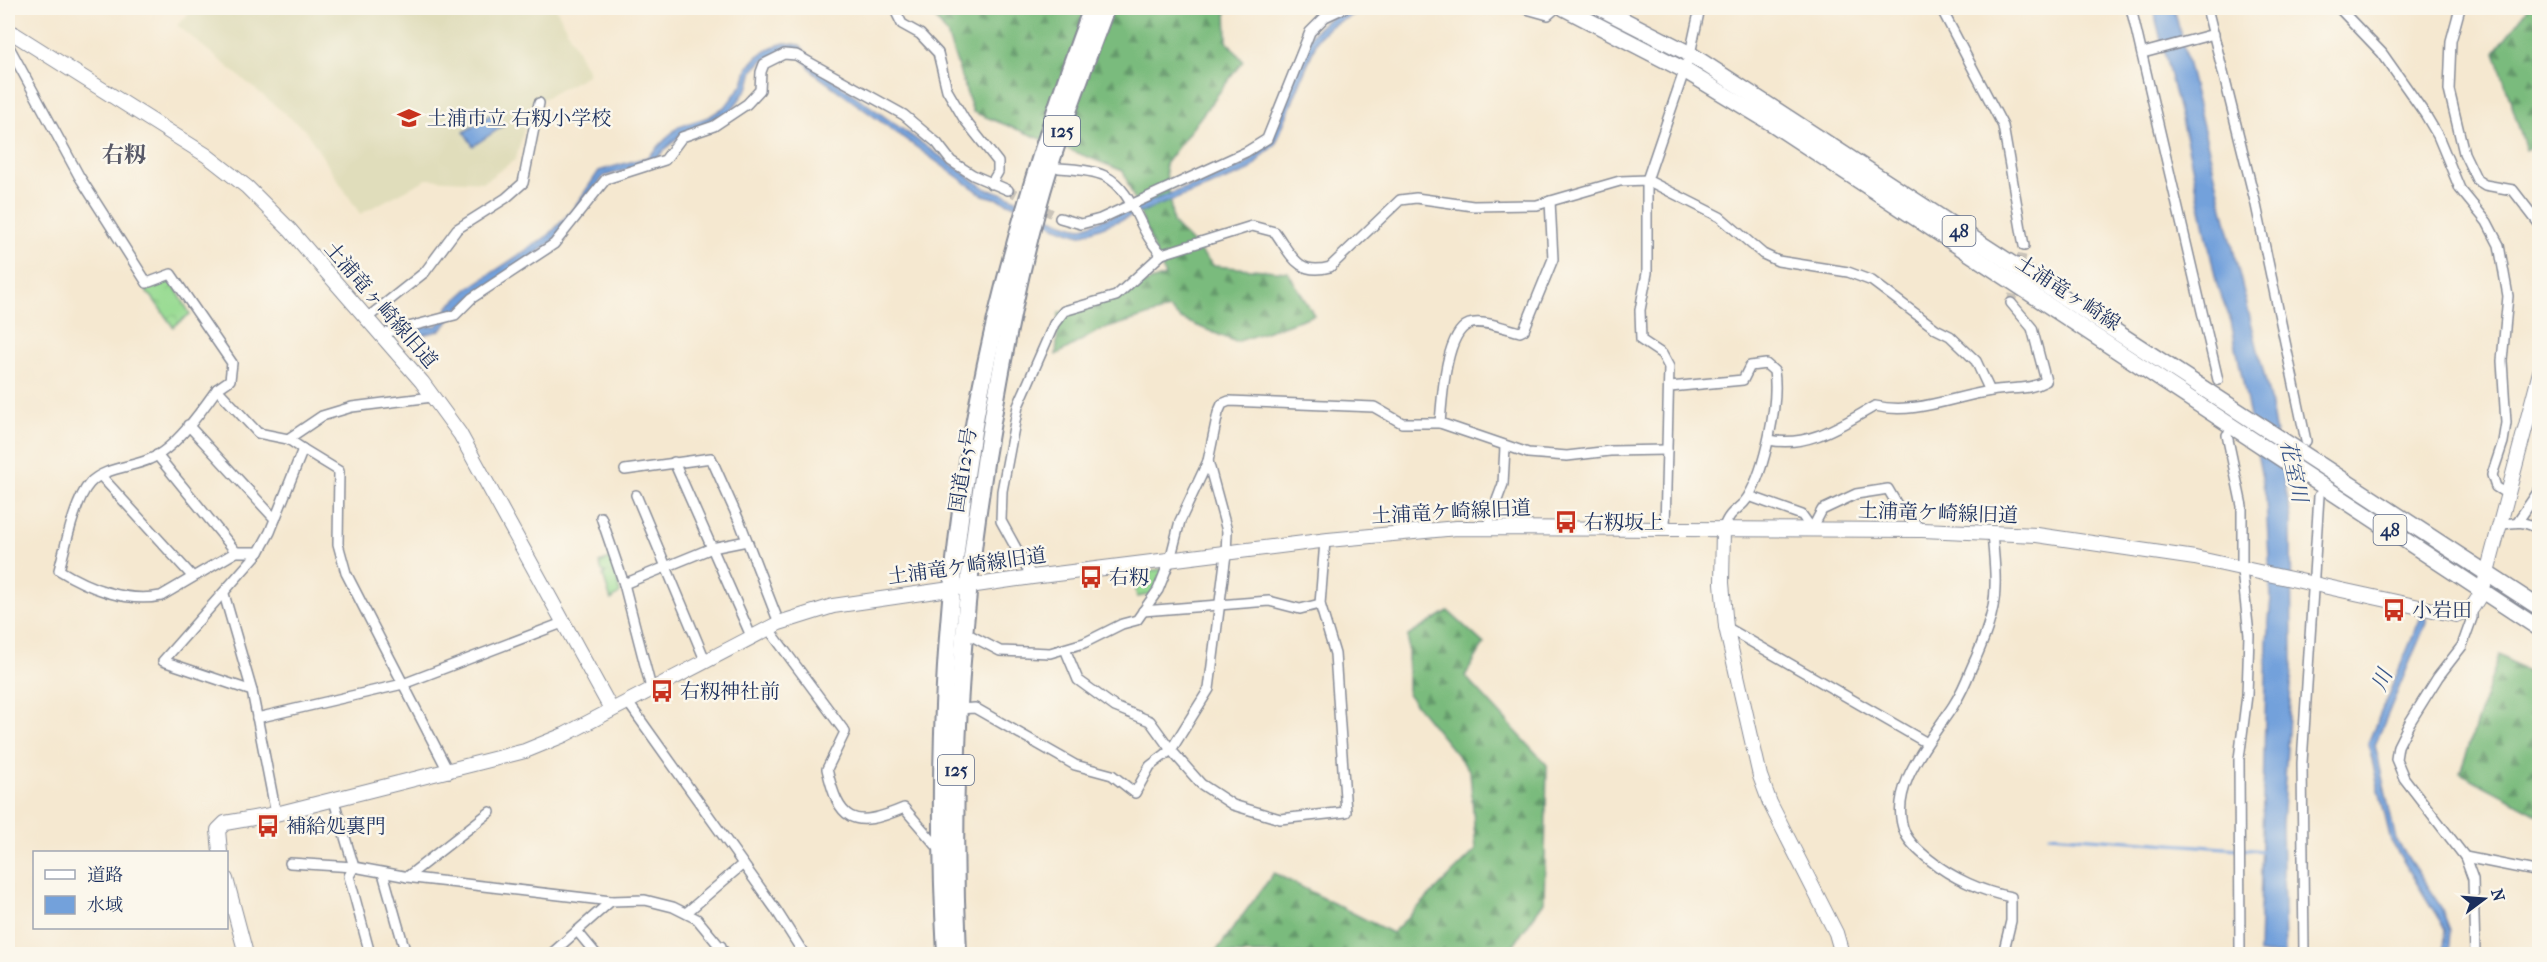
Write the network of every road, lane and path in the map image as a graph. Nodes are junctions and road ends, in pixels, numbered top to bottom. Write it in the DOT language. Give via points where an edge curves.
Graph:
graph roads {
  1 [pos="894,8"];
  2 [pos="1082,8"];
  3 [pos="1092,8"];
  4 [pos="1106,8"];
  5 [pos="1115,8"];
  6 [pos="1344,8"];
  7 [pos="1523,8"];
  8 [pos="1556,8"];
  9 [pos="1564,8"];
  10 [pos="1600,8"];
  11 [pos="1700,8"];
  12 [pos="1941,8"];
  13 [pos="2131,8"];
  14 [pos="2207,8"];
  15 [pos="2339,8"];
  16 [pos="2460,8"];
  17 [pos="8,30"];
  18 [pos="2214,34"];
  19 [pos="8,45"];
  20 [pos="2143,53"];
  21 [pos="1690,54"];
  22 [pos="1684,70"];
  23 [pos="539,103"];
  24 [pos="1059,168"];
  25 [pos="1647,180"];
  26 [pos="992,184"];
  27 [pos="1008,190"];
  28 [pos="1550,201"];
  29 [pos="1130,205"];
  30 [pos="1060,218"];
  31 [pos="2540,225"];
  32 [pos="2024,246"];
  33 [pos="1162,254"];
  34 [pos="1019,256"];
  35 [pos="2011,303"];
  36 [pos="367,318"];
  37 [pos="381,334"];
  38 [pos="2539,374"];
  39 [pos="2218,380"];
  40 [pos="1670,387"];
  41 [pos="217,389"];
  42 [pos="1990,391"];
  43 [pos="432,397"];
  44 [pos="1440,423"];
  45 [pos="189,425"];
  46 [pos="2229,430"];
  47 [pos="288,439"];
  48 [pos="1768,440"];
  49 [pos="2300,446"];
  50 [pos="1505,447"];
  51 [pos="303,449"];
  52 [pos="1667,450"];
  53 [pos="157,455"];
  54 [pos="1208,461"];
  55 [pos="674,462"];
  56 [pos="625,470"];
  57 [pos="101,476"];
  58 [pos="2540,489"];
  59 [pos="636,495"];
  60 [pos="2509,495"];
  61 [pos="1749,496"];
  62 [pos="2319,496"];
  63 [pos="601,517"];
  64 [pos="275,519"];
  65 [pos="2518,521"];
  66 [pos="2501,525"];
  67 [pos="1487,526"];
  68 [pos="1665,528"];
  69 [pos="1723,529"];
  70 [pos="1812,529"];
  71 [pos="1922,530"];
  72 [pos="2540,530"];
  73 [pos="1992,532"];
  74 [pos="747,541"];
  75 [pos="1325,541"];
  76 [pos="712,548"];
  77 [pos="236,552"];
  78 [pos="259,552"];
  79 [pos="1227,554"];
  80 [pos="1170,560"];
  81 [pos="666,567"];
  82 [pos="2245,570"];
  83 [pos="2487,573"];
  84 [pos="192,576"];
  85 [pos="1032,577"];
  86 [pos="624,584"];
  87 [pos="2308,584"];
  88 [pos="961,587"];
  89 [pos="2482,592"];
  90 [pos="224,594"];
  91 [pos="1320,604"];
  92 [pos="1220,607"];
  93 [pos="2472,608"];
  94 [pos="2540,608"];
  95 [pos="1143,611"];
  96 [pos="565,622"];
  97 [pos="773,626"];
  98 [pos="1726,627"];
  99 [pos="2540,628"];
  100 [pos="964,632"];
  101 [pos="751,636"];
  102 [pos="1065,649"];
  103 [pos="705,660"];
  104 [pos="403,684"];
  105 [pos="651,688"];
  106 [pos="252,691"];
  107 [pos="627,701"];
  108 [pos="611,709"];
  109 [pos="958,709"];
  110 [pos="257,718"];
  111 [pos="1927,743"];
  112 [pos="1171,750"];
  113 [pos="449,772"];
  114 [pos="334,801"];
  115 [pos="490,812"];
  116 [pos="276,814"];
  117 [pos="220,851"];
  118 [pos="942,851"];
  119 [pos="2465,857"];
  120 [pos="290,862"];
  121 [pos="743,864"];
  122 [pos="354,867"];
  123 [pos="2540,872"];
  124 [pos="383,873"];
  125 [pos="407,877"];
  126 [pos="228,886"];
  127 [pos="611,901"];
  128 [pos="686,913"];
  129 [pos="577,931"];
  130 [pos="723,950"];
  131 [pos="246,954"];
  132 [pos="370,954"];
  133 [pos="406,954"];
  134 [pos="551,954"];
  135 [pos="596,954"];
  136 [pos="711,954"];
  137 [pos="804,954"];
  138 [pos="945,954"];
  139 [pos="958,954"];
  140 [pos="1842,954"];
  141 [pos="2004,954"];
  142 [pos="2240,954"];
  143 [pos="2304,954"];
  144 [pos="2475,954"];
  1 -- 26 [label="street" via="902,24 920,34 938,53 947,90 998,162"];
  2 -- 34 [label="highway" via="1043,114 1028,168"];
  3 -- 34 [label="highway, 国道125号 / 125" via="1040,155"];
  4 -- 34 [label="highway, 国道125号 / 125"];
  5 -- 24 [label="highway"];
  6 -- 29 [label="street" via="1325,17 1310,32 1268,139"];
  7 -- 8 [label="street" via="1548,15"];
  9 -- 22 [label="main road, 土浦竜ヶ崎線 / 48"];
  10 -- 21 [label="main road, 土浦竜ヶ崎線 / 48"];
  11 -- 21 [label="street"];
  12 -- 32 [label="street" via="2003,126"];
  13 -- 20 [label="street"];
  14 -- 18 [label="street"];
  15 -- 60 [label="street" via="2382,53 2425,114 2460,189 2487,222 2499,245 2508,296 2502,361 2506,423 2492,475 2496,487"];
  16 -- 31 [label="street" via="2451,41 2449,90 2464,153 2477,180 2485,186 2513,190"];
  17 -- 36 [label="street, 土浦竜ヶ崎線旧道" via="166,128 247,187"];
  18 -- 20 [label="street"];
  18 -- 49 [label="street" via="2256,205"];
  19 -- 41 [label="street" via="79,176 147,283 171,274 232,363 230,380"];
  20 -- 39 [label="street"];
  21 -- 22 [label="street"];
  21 -- 49 [label="main road, 土浦竜ヶ崎線 / 48" via="2229,407"];
  22 -- 25 [label="street"];
  22 -- 46 [label="main road, 土浦竜ヶ崎線 / 48" via="1773,124"];
  23 -- 36 [label="street" via="523,183 457,229 425,272"];
  24 -- 29 [label="street" via="1105,176 1122,191"];
  24 -- 34 [label="highway"];
  25 -- 28 [label="street" via="1620,181"];
  25 -- 40 [label="street" via="1647,273 1640,310 1641,340 1662,354 1669,368"];
  25 -- 42 [label="street" via="1720,217 1763,254 1778,261 1848,272 1872,281 1950,336 1976,362"];
  26 -- 27 [label="street"];
  26 -- 37 [label="street" via="951,161 937,143 904,115 821,67 796,55 784,54 765,64 760,90 747,104 714,126 682,137 665,160 606,179 554,244 472,298 455,315"];
  28 -- 33 [label="street" via="1503,207 1416,198 1400,200 1330,267 1315,272 1298,265 1275,232 1252,226"];
  28 -- 44 [label="street" via="1553,259 1524,330 1475,323 1463,328 1448,355"];
  29 -- 30 [label="street" via="1081,224"];
  29 -- 33 [label="street" via="1148,240"];
  33 -- 85 [label="street" via="1116,296 1064,311 1054,324 1018,406 1002,491 1001,521"];
  34 -- 88 [label="highway, 国道125号 / 125"];
  35 -- 42 [label="street" via="2032,328 2046,381 2033,388"];
  36 -- 37 [label="street, 土浦竜ヶ崎線旧道"];
  37 -- 43 [label="street, 土浦竜ヶ崎線旧道"];
  38 -- 60 [label="street"];
  40 -- 48 [label="street" via="1743,380 1750,366 1766,364 1774,371 1776,386"];
  40 -- 52 [label="street"];
  41 -- 45 [label="street"];
  41 -- 47 [label="street" via="258,433"];
  42 -- 48 [label="street" via="1895,410 1875,406 1820,436 1801,442"];
  43 -- 47 [label="street" via="381,402 322,416"];
  43 -- 96 [label="street, 土浦竜ヶ崎線旧道" via="474,456"];
  44 -- 50 [label="street"];
  44 -- 54 [label="street" via="1402,423 1374,407 1229,400 1218,413"];
  45 -- 53 [label="street"];
  45 -- 64 [label="street"];
  46 -- 82 [label="street" via="2242,506"];
  46 -- 89 [label="main road, 土浦竜ヶ崎線 / 48" via="2298,468"];
  47 -- 51 [label="street"];
  48 -- 61 [label="street"];
  49 -- 83 [label="main road, 土浦竜ヶ崎線 / 48"];
  50 -- 52 [label="street" via="1568,456"];
  50 -- 67 [label="street" via="1503,484"];
  51 -- 64 [label="street"];
  51 -- 104 [label="street" via="339,471 341,560"];
  52 -- 68 [label="street"];
  53 -- 57 [label="street"];
  53 -- 77 [label="street"];
  54 -- 79 [label="street" via="1227,531"];
  54 -- 80 [label="street" via="1180,521"];
  55 -- 56 [label="street"];
  55 -- 74 [label="street" via="711,458"];
  55 -- 76 [label="street"];
  57 -- 84 [label="street"];
  57 -- 84 [label="street" via="90,483 82,499 65,541 59,570 101,590 150,598 161,596"];
  58 -- 65 [label="street"];
  59 -- 81 [label="street"];
  60 -- 66 [label="street"];
  61 -- 69 [label="street" via="1729,514"];
  61 -- 70 [label="street" via="1802,515"];
  62 -- 87 [label="street"];
  63 -- 86 [label="street"];
  64 -- 78 [label="street"];
  65 -- 66 [label="street"];
  65 -- 72 [label="street"];
  66 -- 83 [label="street"];
  67 -- 68 [label="street, 土浦竜ケ崎線旧道"];
  67 -- 75 [label="street, 土浦竜ケ崎線旧道"];
  68 -- 69 [label="street, 土浦竜ケ崎線旧道"];
  69 -- 70 [label="street, 土浦竜ケ崎線旧道"];
  69 -- 98 [label="street"];
  70 -- 71 [label="street, 土浦竜ケ崎線旧道"];
  70 -- 71 [label="street" via="1822,510 1856,495 1888,489 1899,508"];
  71 -- 73 [label="street, 土浦竜ケ崎線旧道"];
  73 -- 82 [label="street, 土浦竜ケ崎線旧道" via="2195,558"];
  73 -- 111 [label="street" via="1996,588 1991,614 1972,668 1954,704"];
  74 -- 76 [label="street"];
  74 -- 97 [label="street"];
  75 -- 79 [label="street, 土浦竜ケ崎線旧道"];
  75 -- 91 [label="street"];
  76 -- 81 [label="street"];
  76 -- 101 [label="street"];
  77 -- 78 [label="street"];
  77 -- 84 [label="street"];
  78 -- 90 [label="street"];
  79 -- 80 [label="street, 土浦竜ケ崎線旧道"];
  79 -- 92 [label="street"];
  80 -- 85 [label="street, 土浦竜ケ崎線旧道"];
  80 -- 95 [label="street" via="1158,590"];
  81 -- 86 [label="street"];
  81 -- 103 [label="street"];
  82 -- 87 [label="street, 土浦竜ケ崎線旧道"];
  82 -- 142 [label="street" via="2249,635 2239,759"];
  83 -- 89 [label="street"];
  83 -- 94 [label="main road, 土浦竜ヶ崎線 / 48"];
  85 -- 88 [label="street, 土浦竜ケ崎線旧道"];
  86 -- 105 [label="street"];
  87 -- 93 [label="street, 土浦竜ケ崎線旧道" via="2447,615"];
  87 -- 143 [label="street" via="2302,762"];
  88 -- 97 [label="street, 土浦竜ケ崎線旧道" via="833,606"];
  88 -- 100 [label="highway, 国道125号 / 125"];
  88 -- 118 [label="highway, 国道125号 / 125" via="942,708"];
  89 -- 93 [label="street"];
  89 -- 99 [label="main road, 土浦竜ヶ崎線 / 48"];
  90 -- 106 [label="street"];
  90 -- 106 [label="street" via="163,661"];
  91 -- 92 [label="street" via="1300,609 1269,601"];
  91 -- 112 [label="street" via="1335,654 1346,812 1280,819 1233,806 1201,784"];
  92 -- 95 [label="street"];
  92 -- 112 [label="street" via="1209,689"];
  93 -- 119 [label="street" via="2462,646 2410,722 2396,759 2404,778"];
  95 -- 102 [label="street" via="1137,620"];
  96 -- 104 [label="street"];
  96 -- 108 [label="street, 土浦竜ヶ崎線旧道"];
  97 -- 101 [label="street, 土浦竜ケ崎線旧道"];
  97 -- 118 [label="street" via="845,732 827,769 833,796 842,812 853,818 885,816 904,808"];
  98 -- 111 [label="street"];
  98 -- 140 [label="street" via="1760,776 1836,933"];
  100 -- 102 [label="street" via="1000,651 1050,653"];
  100 -- 109 [label="highway, 国道125号 / 125"];
  101 -- 103 [label="street, 土浦竜ケ崎線旧道"];
  102 -- 112 [label="street" via="1078,680 1115,707 1150,721"];
  103 -- 105 [label="street, 土浦竜ケ崎線旧道"];
  104 -- 110 [label="street"];
  104 -- 113 [label="street"];
  105 -- 107 [label="street, 土浦竜ケ崎線旧道"];
  106 -- 110 [label="street"];
  107 -- 108 [label="street, 土浦竜ケ崎線旧道"];
  107 -- 121 [label="street"];
  108 -- 113 [label="street, 土浦竜ケ崎線旧道" via="540,745"];
  109 -- 112 [label="street" via="975,708 1075,765 1112,775 1135,793 1150,766"];
  109 -- 139 [label="highway, 国道125号 / 125"];
  110 -- 116 [label="street"];
  111 -- 141 [label="street" via="1915,760 1905,787 1905,834 1937,866 1990,894 2012,897"];
  113 -- 114 [label="street, 土浦竜ケ崎線旧道"];
  114 -- 116 [label="street, 土浦竜ケ崎線旧道"];
  114 -- 122 [label="street"];
  115 -- 125 [label="street"];
  116 -- 117 [label="street, 土浦竜ケ崎線旧道" via="221,825 217,836"];
  118 -- 138 [label="highway, 国道125号 / 125"];
  119 -- 123 [label="street"];
  119 -- 144 [label="street" via="2473,879"];
  120 -- 122 [label="street"];
  121 -- 128 [label="street"];
  121 -- 137 [label="street"];
  122 -- 124 [label="street"];
  122 -- 132 [label="street" via="349,876"];
  124 -- 125 [label="street"];
  124 -- 133 [label="street"];
  125 -- 127 [label="street"];
  126 -- 131 [label="street"];
  127 -- 128 [label="street" via="645,900"];
  127 -- 129 [label="street"];
  128 -- 130 [label="street" via="703,923"];
  129 -- 134 [label="street"];
  129 -- 135 [label="street"];
  130 -- 136 [label="street"];
}
